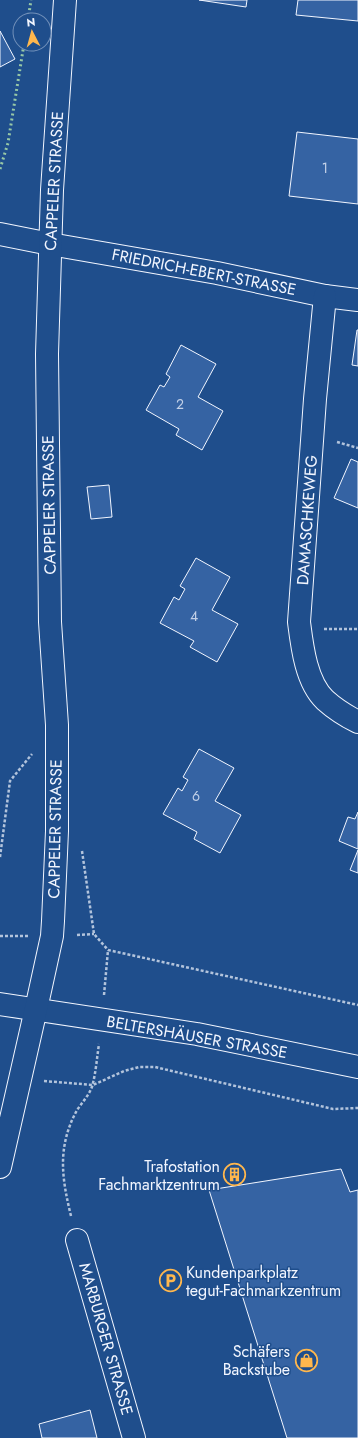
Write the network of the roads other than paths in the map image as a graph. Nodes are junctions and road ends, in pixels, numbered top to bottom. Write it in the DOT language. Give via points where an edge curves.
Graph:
graph roads {
  1 [pos="65,0"];
  2 [pos="0,234"];
  3 [pos="50,244"];
  4 [pos="324,296"];
  5 [pos="358,300"];
  6 [pos="358,722"];
  7 [pos="0,1004"];
  8 [pos="36,1009"];
  9 [pos="358,1067"];
  10 [pos="0,1167"];
  11 [pos="77,1240"];
  12 [pos="134,1438"];
  1 -- 3 [label="main road, CAPPELER STRASSE"];
  2 -- 3 [label="main road, FRIEDRICH-EBERT-STRASSE"];
  3 -- 4 [label="main road, FRIEDRICH-EBERT-STRASSE" via="216,273"];
  3 -- 8 [label="main road, CAPPELER STRASSE" via="47,354 50,622 57,724 56,831 52,936"];
  4 -- 5 [label="main road, FRIEDRICH-EBERT-STRASSE"];
  4 -- 6 [label="main road, DAMASCHKEWEG" via="299,622 301,647 314,684 324,699"];
  7 -- 8 [label="main road, BELTERSHÄUSER STRASSE"];
  8 -- 9 [label="main road, BELTERSHÄUSER STRASSE" via="197,1034"];
  8 -- 10 [label="main road, CAPPELER STRASSE"];
  11 -- 12 [label="main road, MARBURGER STRASSE"];
}
